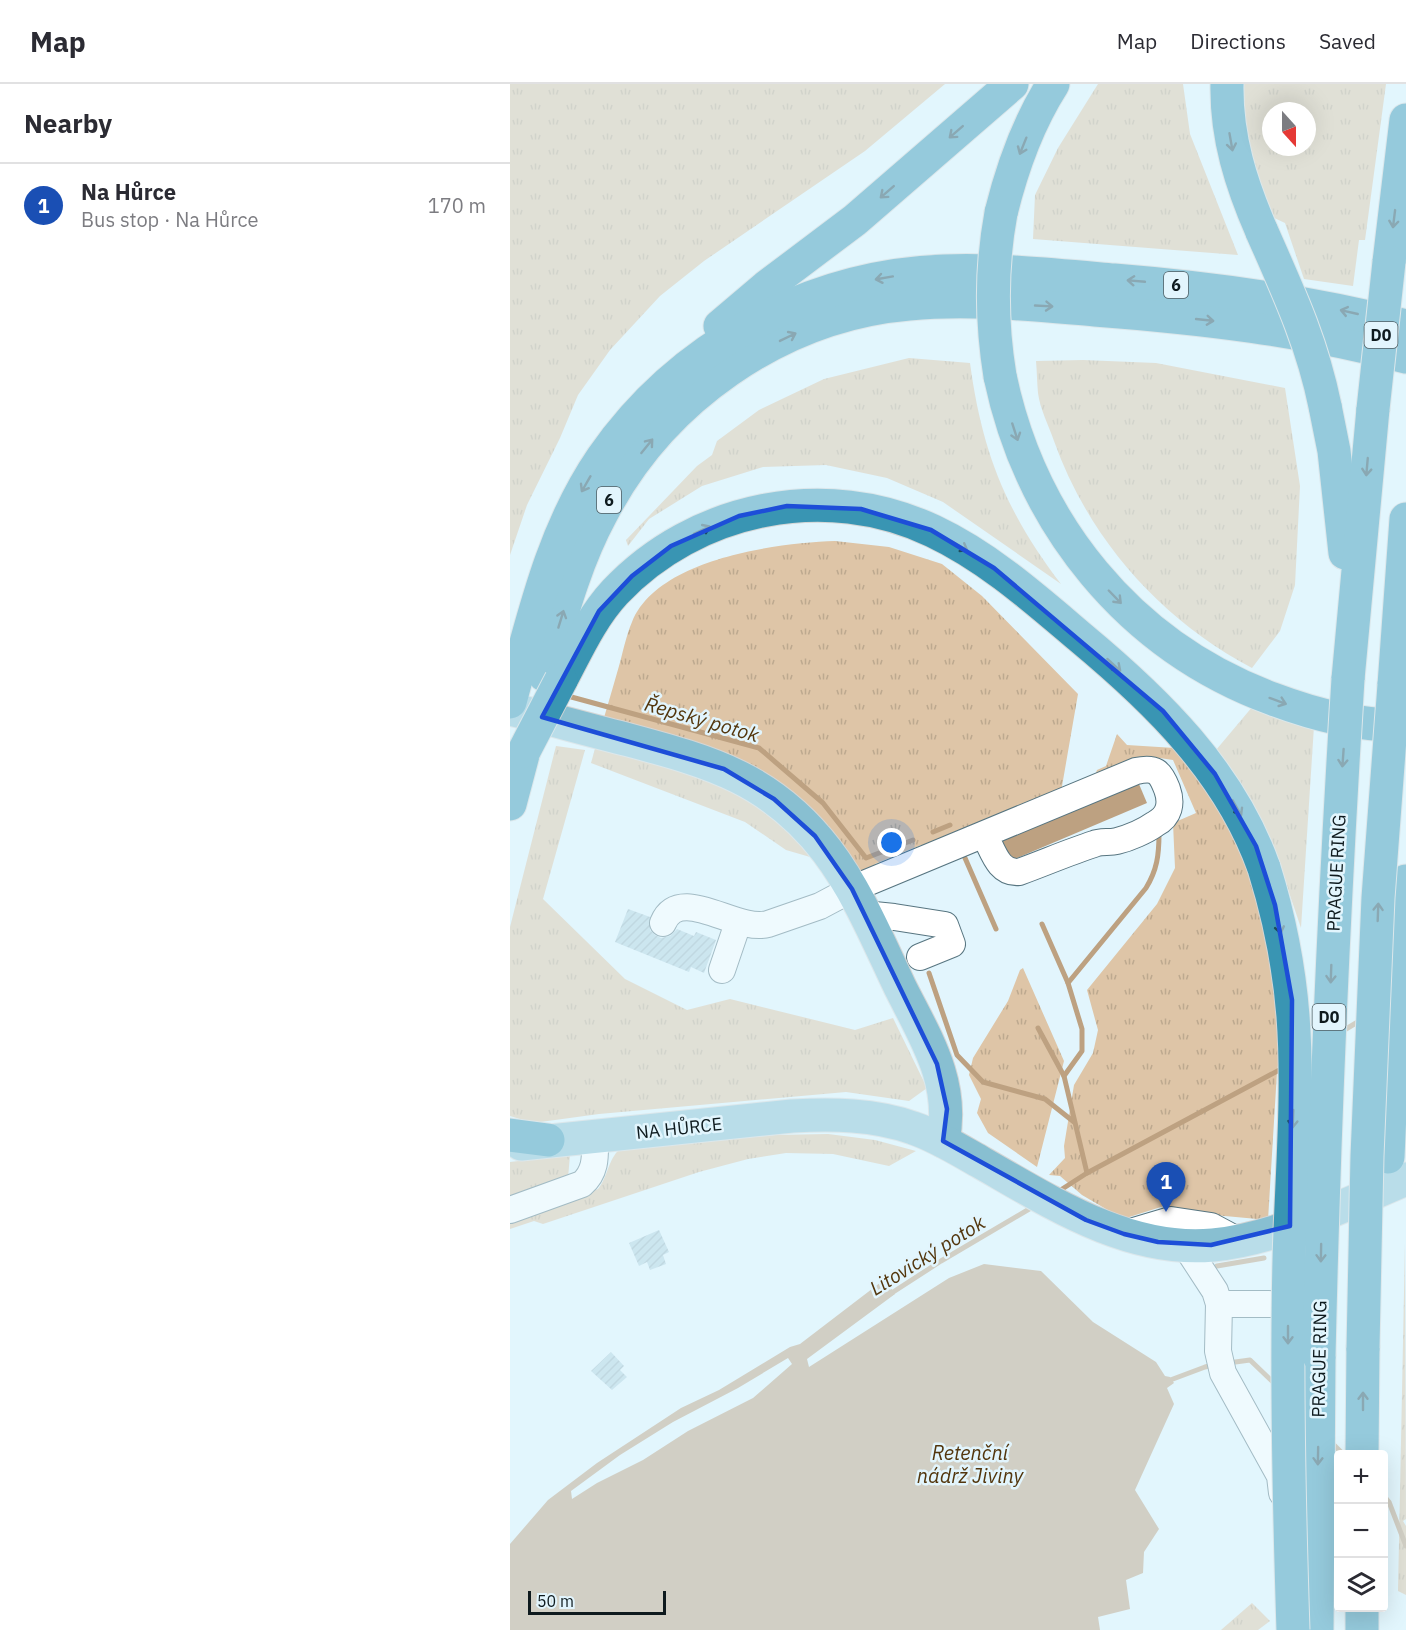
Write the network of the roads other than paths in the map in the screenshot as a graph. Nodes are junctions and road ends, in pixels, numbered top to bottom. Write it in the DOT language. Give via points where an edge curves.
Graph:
graph roads {
  1 [pos="1011,84"];
  2 [pos="1053,84"];
  3 [pos="1227,84"];
  4 [pos="1406,120"];
  5 [pos="1406,326"];
  6 [pos="1406,357"];
  7 [pos="646,404"];
  8 [pos="1406,519"];
  9 [pos="1353,622"];
  10 [pos="542,674"];
  11 [pos="510,702"];
  12 [pos="510,709"];
  13 [pos="1406,726"];
  14 [pos="510,804"];
  15 [pos="984,834"];
  16 [pos="1406,881"];
  17 [pos="858,902"];
  18 [pos="738,922"];
  19 [pos="663,923"];
  20 [pos="920,957"];
  21 [pos="722,970"];
  22 [pos="1406,1053"];
  23 [pos="510,1135"];
  24 [pos="595,1137"];
  25 [pos="548,1140"];
  26 [pos="943,1141"];
  27 [pos="510,1146"];
  28 [pos="1400,1179"];
  29 [pos="510,1210"];
  30 [pos="1124,1234"];
  31 [pos="1239,1241"];
  32 [pos="1185,1245"];
  33 [pos="1269,1304"];
  34 [pos="1219,1305"];
  35 [pos="1363,1348"];
  36 [pos="1362,1450"];
  37 [pos="1362,1612"];
  38 [pos="1278,1630"];
  39 [pos="1293,1630"];
  40 [pos="1317,1630"];
  41 [pos="1362,1630"];
  1 -- 7 [label="highway, one-way" via="855,220 732,315 683,359"];
  2 -- 13 [label="highway, one-way, bridge" via="1034,119 1008,187 997,236 993,284 994,333 1006,404 1022,452 1054,519 1098,579 1150,629 1210,670 1300,709 1343,720"];
  3 -- 9 [label="highway, one-way, bridge" via="1228,122 1245,191 1306,333 1317,369 1335,461"];
  4 -- 9 [label="highway, PRAGUE RING / D0, one-way, bridge"];
  5 -- 7 [label="highway, 6, one-way" via="1326,307 1153,283 957,271 907,274 834,290 767,316 703,355"];
  10 -- 6 [label="highway, 6, one-way" via="591,536 613,493 641,453 672,417 727,371 814,326 858,312 908,304 1027,305 1227,323"];
  7 -- 10 [label="highway, 6, one-way" via="601,460 564,526 541,588"];
  35 -- 8 [label="highway, one-way, bridge" via="1378,898"];
  9 -- 40 [label="highway, PRAGUE RING / D0, one-way, bridge" via="1333,917 1323,1154"];
  10 -- 11 [label="highway, 6"];
  10 -- 14 [label="highway, 6, bridge"];
  10 -- 39 [label="highway, one-way, bridge" via="587,630 614,593 671,546 715,524 763,510 812,505 861,508 931,530 994,568 1147,695 1204,760 1256,846 1279,922 1292,1000 1288,1441"];
  12 -- 17 [label="main road" via="682,754 743,778 801,822 828,852"];
  15 -- 15 [label="lane" via="1001,866 1011,873 1019,872 1155,825 1164,818 1170,799 1162,776 1146,769"];
  15 -- 17 [label="lane"];
  16 -- 28 [label="highway" via="1393,1046"];
  17 -- 18 [label="lane" via="820,906 764,925"];
  17 -- 20 [label="lane" via="894,916 945,925 952,944"];
  17 -- 26 [label="main road" via="940,1071 947,1109"];
  18 -- 19 [label="lane" via="700,908 680,907 671,910"];
  18 -- 21 [label="lane"];
  22 -- 28 [label="highway"];
  23 -- 25 [label="highway"];
  24 -- 25 [label="main road, NA HŮRCE"];
  24 -- 26 [label="main road, NA HŮRCE" via="815,1115 880,1119 915,1128"];
  24 -- 29 [label="lane" via="594,1169 582,1184"];
  25 -- 27 [label="main road"];
  26 -- 30 [label="main road, NA HŮRCE" via="1086,1220"];
  28 -- 31 [label="main road, NA HŮRCE" via="1267,1235"];
  28 -- 35 [label="highway, bridge"];
  30 -- 31 [label="lane" via="1171,1220 1211,1226"];
  30 -- 32 [label="main road, NA HŮRCE"];
  31 -- 32 [label="main road, NA HŮRCE"];
  32 -- 34 [label="lane" via="1215,1291"];
  33 -- 34 [label="lane"];
  34 -- 38 [label="lane" via="1221,1362 1280,1476 1284,1572"];
  36 -- 35 [label="highway, one-way"];
  37 -- 41 [label="highway"];
}
